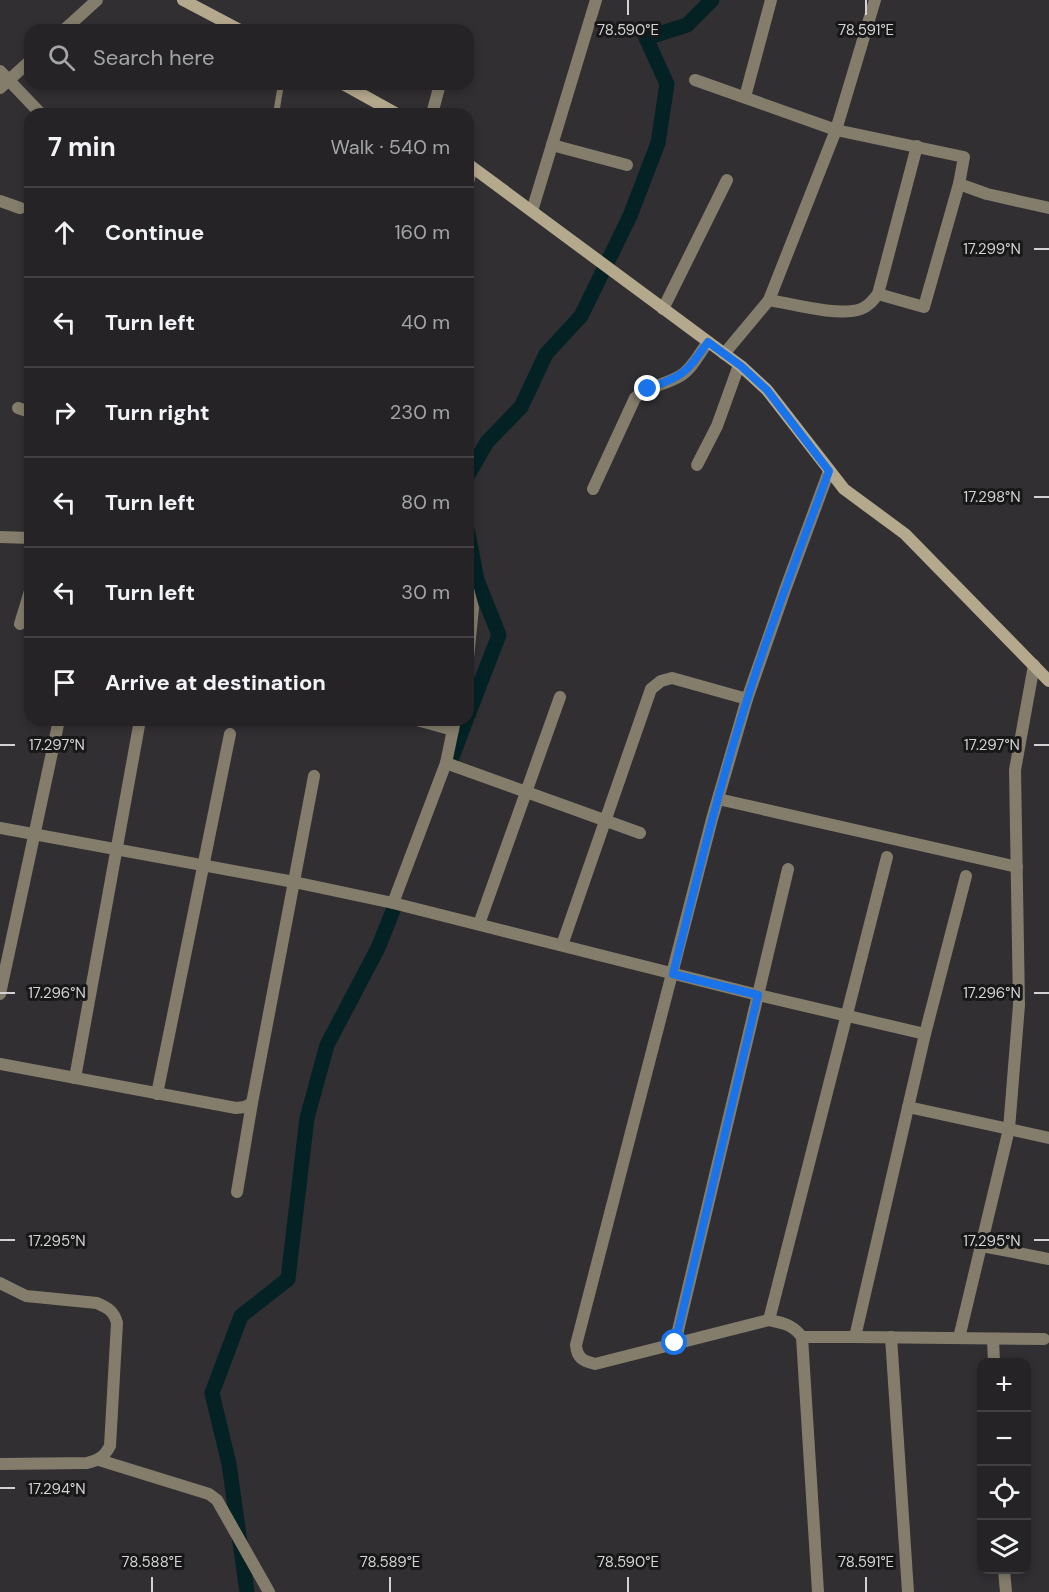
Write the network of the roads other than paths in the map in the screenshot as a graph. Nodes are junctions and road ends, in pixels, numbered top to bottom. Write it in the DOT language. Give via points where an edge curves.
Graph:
graph roads {
  1 [pos="97,0"];
  2 [pos="183,0"];
  3 [pos="596,0"];
  4 [pos="771,0"];
  5 [pos="875,0"];
  6 [pos="71,24"];
  7 [pos="229,24"];
  8 [pos="24,66"];
  9 [pos="0,71"];
  10 [pos="695,80"];
  11 [pos="4,84"];
  12 [pos="280,90"];
  13 [pos="352,90"];
  14 [pos="438,90"];
  15 [pos="745,97"];
  16 [pos="34,108"];
  17 [pos="277,108"];
  18 [pos="380,108"];
  19 [pos="434,108"];
  20 [pos="836,130"];
  21 [pos="552,145"];
  22 [pos="917,146"];
  23 [pos="627,165"];
  24 [pos="474,169"];
  25 [pos="727,180"];
  26 [pos="960,184"];
  27 [pos="0,201"];
  28 [pos="20,208"];
  29 [pos="1049,208"];
  30 [pos="532,211"];
  31 [pos="878,294"];
  32 [pos="769,300"];
  33 [pos="663,309"];
  34 [pos="708,342"];
  35 [pos="724,354"];
  36 [pos="739,365"];
  37 [pos="697,465"];
  38 [pos="829,471"];
  39 [pos="593,489"];
  40 [pos="0,537"];
  41 [pos="24,538"];
  42 [pos="24,613"];
  43 [pos="21,624"];
  44 [pos="1034,665"];
  45 [pos="1049,681"];
  46 [pos="560,697"];
  47 [pos="747,699"];
  48 [pos="58,726"];
  49 [pos="139,726"];
  50 [pos="454,726"];
  51 [pos="230,734"];
  52 [pos="446,763"];
  53 [pos="314,776"];
  54 [pos="526,792"];
  55 [pos="718,800"];
  56 [pos="606,820"];
  57 [pos="0,828"];
  58 [pos="640,833"];
  59 [pos="34,834"];
  60 [pos="117,850"];
  61 [pos="887,857"];
  62 [pos="203,866"];
  63 [pos="1017,867"];
  64 [pos="789,869"];
  65 [pos="966,876"];
  66 [pos="294,882"];
  67 [pos="393,903"];
  68 [pos="479,924"];
  69 [pos="562,945"];
  70 [pos="673,974"];
  71 [pos="0,994"];
  72 [pos="758,995"];
  73 [pos="846,1016"];
  74 [pos="925,1034"];
  75 [pos="0,1064"];
  76 [pos="75,1078"];
  77 [pos="157,1094"];
  78 [pos="252,1103"];
  79 [pos="908,1107"];
  80 [pos="1009,1129"];
  81 [pos="1049,1138"];
  82 [pos="237,1192"];
  83 [pos="982,1246"];
  84 [pos="1049,1259"];
  85 [pos="0,1283"];
  86 [pos="769,1320"];
  87 [pos="802,1337"];
  88 [pos="855,1337"];
  89 [pos="891,1337"];
  90 [pos="959,1338"];
  91 [pos="993,1339"];
  92 [pos="1044,1339"];
  93 [pos="675,1343"];
  94 [pos="994,1358"];
  95 [pos="99,1460"];
  96 [pos="0,1464"];
  97 [pos="1005,1574"];
  98 [pos="269,1592"];
  99 [pos="818,1592"];
  100 [pos="908,1592"];
  101 [pos="1006,1592"];
  1 -- 6 [label="street"];
  2 -- 7 [label="street"];
  3 -- 21 [label="street"];
  4 -- 15 [label="street"];
  5 -- 20 [label="street"];
  8 -- 11 [label="street"];
  9 -- 11 [label="street"];
  10 -- 15 [label="street"];
  11 -- 16 [label="street"];
  12 -- 17 [label="lane"];
  13 -- 18 [label="street"];
  14 -- 19 [label="street"];
  15 -- 20 [label="street"];
  20 -- 22 [label="street"];
  20 -- 32 [label="street"];
  21 -- 23 [label="street"];
  21 -- 30 [label="street"];
  22 -- 26 [label="street" via="964,157"];
  22 -- 31 [label="street"];
  24 -- 30 [label="street"];
  25 -- 33 [label="street"];
  26 -- 29 [label="street"];
  26 -- 31 [label="street" via="924,307"];
  27 -- 28 [label="street"];
  30 -- 33 [label="street"];
  31 -- 32 [label="street" via="862,309 846,313"];
  32 -- 35 [label="street"];
  33 -- 34 [label="street"];
  34 -- 35 [label="street"];
  34 -- 39 [label="street" via="682,375 635,398"];
  35 -- 36 [label="street"];
  36 -- 37 [label="street" via="717,426"];
  36 -- 38 [label="street" via="767,390"];
  38 -- 44 [label="street" via="844,489 905,534"];
  38 -- 47 [label="street"];
  40 -- 41 [label="street"];
  42 -- 43 [label="street"];
  44 -- 45 [label="street"];
  44 -- 63 [label="street" via="1015,770"];
  46 -- 54 [label="street"];
  47 -- 55 [label="street"];
  47 -- 56 [label="street" via="672,678 651,689"];
  48 -- 59 [label="street"];
  49 -- 60 [label="street"];
  50 -- 52 [label="street"];
  51 -- 62 [label="street"];
  52 -- 54 [label="street"];
  52 -- 67 [label="street"];
  53 -- 66 [label="street"];
  54 -- 56 [label="street"];
  54 -- 68 [label="street"];
  55 -- 63 [label="street"];
  55 -- 70 [label="street"];
  56 -- 58 [label="street"];
  56 -- 69 [label="street"];
  57 -- 59 [label="street"];
  59 -- 60 [label="street"];
  59 -- 71 [label="street"];
  60 -- 62 [label="street"];
  60 -- 76 [label="street"];
  61 -- 73 [label="street"];
  62 -- 66 [label="street"];
  62 -- 77 [label="street"];
  63 -- 80 [label="street" via="1019,1005"];
  64 -- 72 [label="street"];
  65 -- 74 [label="street"];
  66 -- 67 [label="street"];
  66 -- 78 [label="street"];
  67 -- 68 [label="street"];
  68 -- 69 [label="street"];
  69 -- 70 [label="street"];
  70 -- 72 [label="street"];
  70 -- 93 [label="street" via="576,1345 577,1354 584,1361 595,1364"];
  72 -- 73 [label="street"];
  72 -- 93 [label="street"];
  73 -- 74 [label="street"];
  73 -- 86 [label="street"];
  74 -- 79 [label="street"];
  75 -- 76 [label="street"];
  76 -- 77 [label="street"];
  77 -- 78 [label="street" via="236,1108"];
  78 -- 82 [label="street"];
  79 -- 80 [label="street"];
  79 -- 88 [label="street"];
  80 -- 81 [label="street"];
  80 -- 83 [label="street"];
  83 -- 84 [label="street"];
  83 -- 90 [label="street"];
  85 -- 95 [label="street" via="26,1296 97,1303 115,1314 111,1446"];
  86 -- 87 [label="street" via="792,1326"];
  86 -- 93 [label="street"];
  87 -- 88 [label="street"];
  87 -- 99 [label="street"];
  88 -- 89 [label="street"];
  89 -- 90 [label="street"];
  89 -- 100 [label="street"];
  90 -- 91 [label="street"];
  91 -- 92 [label="street"];
  91 -- 94 [label="street"];
  95 -- 96 [label="street"];
  95 -- 98 [label="street" via="209,1494 217,1500"];
  97 -- 101 [label="street"];
}
